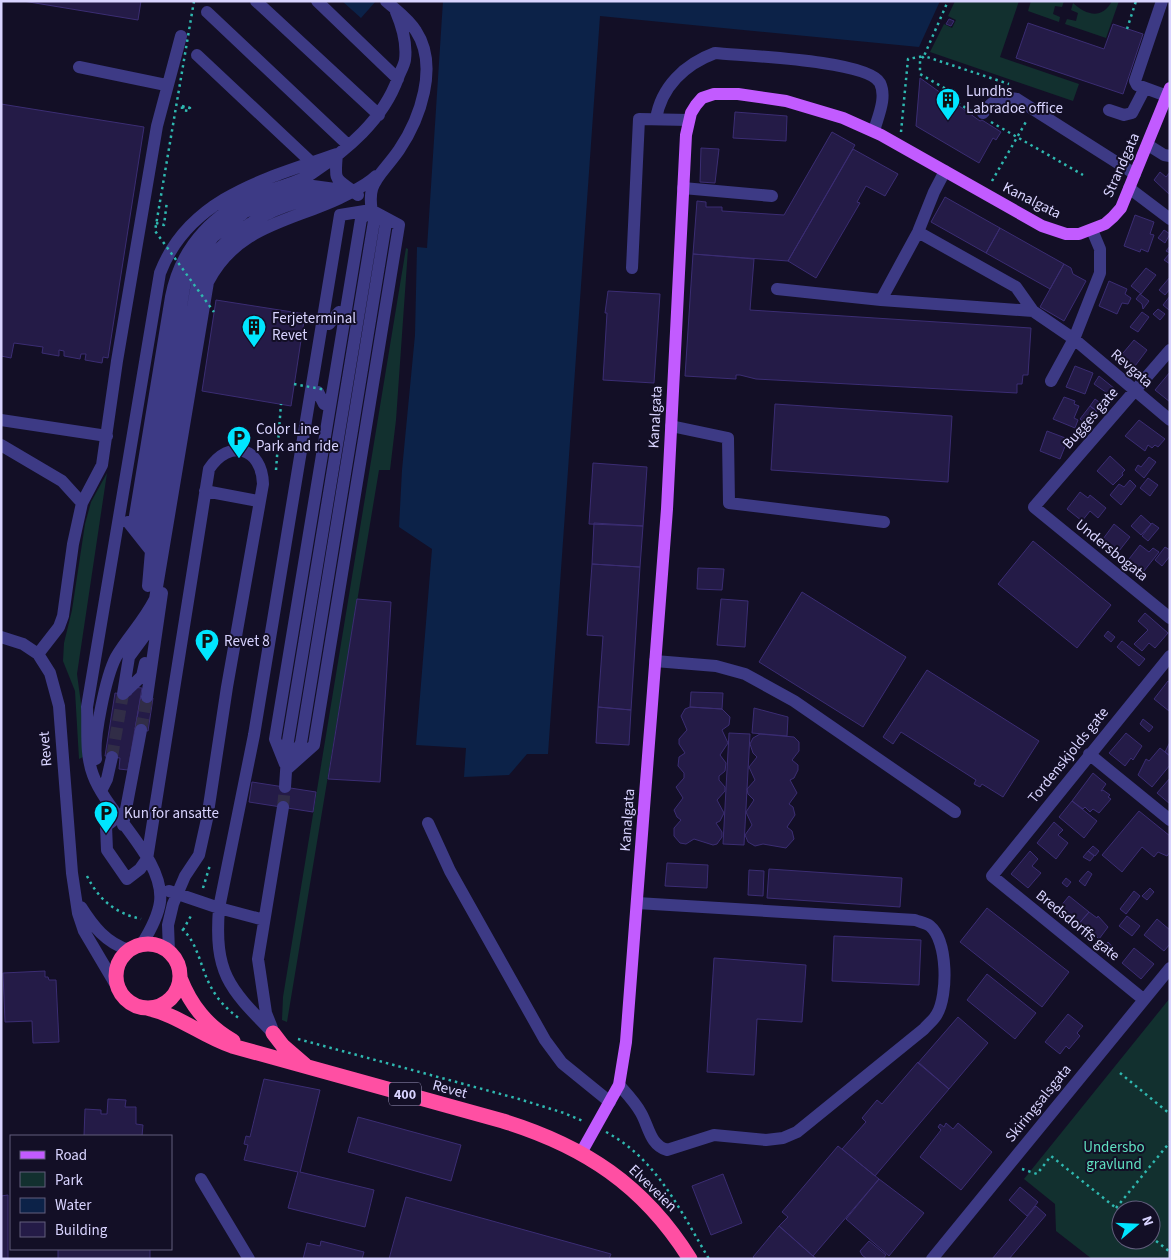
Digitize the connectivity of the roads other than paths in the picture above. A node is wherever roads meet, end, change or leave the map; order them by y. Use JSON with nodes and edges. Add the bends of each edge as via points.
{"nodes":[{"id":1,"x":256,"y":1,"type":"edge"},
{"id":2,"x":317,"y":1,"type":"edge"},
{"id":3,"x":386,"y":1,"type":"edge"},
{"id":4,"x":1162,"y":1,"type":"edge"},
{"id":5,"x":207,"y":12,"type":"dead end"},
{"id":6,"x":181,"y":36,"type":"dead end"},
{"id":7,"x":197,"y":55,"type":"dead end"},
{"id":8,"x":79,"y":67,"type":"dead end"},
{"id":9,"x":398,"y":79,"type":"junction"},
{"id":10,"x":166,"y":85,"type":"junction"},
{"id":11,"x":1145,"y":88,"type":"junction"},
{"id":12,"x":1168,"y":92,"type":"edge"},
{"id":13,"x":1109,"y":110,"type":"dead end"},
{"id":14,"x":980,"y":114,"type":"road end"},
{"id":15,"x":379,"y":115,"type":"junction"},
{"id":16,"x":656,"y":119,"type":"junction"},
{"id":17,"x":689,"y":120,"type":"junction"},
{"id":18,"x":874,"y":131,"type":"junction"},
{"id":19,"x":348,"y":145,"type":"junction"},
{"id":20,"x":1148,"y":145,"type":"junction"},
{"id":21,"x":337,"y":154,"type":"junction"},
{"id":22,"x":1170,"y":156,"type":"edge"},
{"id":23,"x":389,"y":163,"type":"junction"},
{"id":24,"x":945,"y":171,"type":"junction"},
{"id":25,"x":1135,"y":174,"type":"junction"},
{"id":26,"x":320,"y":184,"type":"junction"},
{"id":27,"x":683,"y":188,"type":"junction"},
{"id":28,"x":1129,"y":188,"type":"junction"},
{"id":29,"x":353,"y":191,"type":"junction"},
{"id":30,"x":772,"y":196,"type":"dead end"},
{"id":31,"x":371,"y":210,"type":"junction"},
{"id":32,"x":1170,"y":219,"type":"edge"},
{"id":33,"x":1092,"y":230,"type":"junction"},
{"id":34,"x":918,"y":232,"type":"junction"},
{"id":35,"x":632,"y":268,"type":"dead end"},
{"id":36,"x":778,"y":289,"type":"dead end"},
{"id":37,"x":881,"y":300,"type":"junction"},
{"id":38,"x":1033,"y":311,"type":"junction"},
{"id":39,"x":339,"y":312,"type":"junction"},
{"id":40,"x":329,"y":324,"type":"junction"},
{"id":41,"x":344,"y":326,"type":"junction"},
{"id":42,"x":1074,"y":339,"type":"junction"},
{"id":43,"x":1170,"y":350,"type":"edge"},
{"id":44,"x":1051,"y":381,"type":"dead end"},
{"id":45,"x":325,"y":392,"type":"junction"},
{"id":46,"x":1135,"y":392,"type":"junction"},
{"id":47,"x":1,"y":420,"type":"edge"},
{"id":48,"x":1170,"y":420,"type":"edge"},
{"id":49,"x":671,"y":426,"type":"junction"},
{"id":50,"x":107,"y":436,"type":"junction"},
{"id":51,"x":1,"y":445,"type":"edge"},
{"id":52,"x":205,"y":491,"type":"junction"},
{"id":53,"x":258,"y":501,"type":"junction"},
{"id":54,"x":82,"y":503,"type":"junction"},
{"id":55,"x":1034,"y":507,"type":"joint"},
{"id":56,"x":884,"y":522,"type":"dead end"},
{"id":57,"x":142,"y":539,"type":"junction"},
{"id":58,"x":151,"y":572,"type":"junction"},
{"id":59,"x":158,"y":617,"type":"junction"},
{"id":60,"x":1170,"y":618,"type":"edge"},
{"id":61,"x":147,"y":633,"type":"junction"},
{"id":62,"x":1,"y":637,"type":"edge"},
{"id":63,"x":38,"y":654,"type":"junction"},
{"id":64,"x":117,"y":656,"type":"junction"},
{"id":65,"x":1170,"y":656,"type":"edge"},
{"id":66,"x":655,"y":661,"type":"junction"},
{"id":67,"x":147,"y":697,"type":"tunnel mouth"},
{"id":68,"x":141,"y":730,"type":"tunnel mouth"},
{"id":69,"x":262,"y":736,"type":"junction"},
{"id":70,"x":1089,"y":754,"type":"junction"},
{"id":71,"x":112,"y":757,"type":"tunnel mouth"},
{"id":72,"x":249,"y":762,"type":"junction"},
{"id":73,"x":287,"y":769,"type":"junction"},
{"id":74,"x":285,"y":787,"type":"tunnel mouth"},
{"id":75,"x":101,"y":791,"type":"junction"},
{"id":76,"x":282,"y":807,"type":"tunnel mouth"},
{"id":77,"x":955,"y":812,"type":"dead end"},
{"id":78,"x":1170,"y":820,"type":"edge"},
{"id":79,"x":121,"y":821,"type":"junction"},
{"id":80,"x":428,"y":823,"type":"dead end"},
{"id":81,"x":147,"y":859,"type":"junction"},
{"id":82,"x":992,"y":876,"type":"joint"},
{"id":83,"x":73,"y":886,"type":"junction"},
{"id":84,"x":159,"y":888,"type":"junction"},
{"id":85,"x":176,"y":894,"type":"junction"},
{"id":86,"x":636,"y":903,"type":"junction"},
{"id":87,"x":219,"y":908,"type":"junction"},
{"id":88,"x":264,"y":920,"type":"junction"},
{"id":89,"x":136,"y":947,"type":"junction"},
{"id":90,"x":168,"y":952,"type":"junction"},
{"id":91,"x":1170,"y":968,"type":"edge"},
{"id":92,"x":180,"y":978,"type":"junction"},
{"id":93,"x":120,"y":992,"type":"junction"},
{"id":94,"x":1143,"y":999,"type":"junction"},
{"id":95,"x":146,"y":1008,"type":"junction"},
{"id":96,"x":273,"y":1032,"type":"junction"},
{"id":97,"x":250,"y":1050,"type":"junction"},
{"id":98,"x":308,"y":1068,"type":"junction"},
{"id":99,"x":619,"y":1085,"type":"junction"},
{"id":100,"x":610,"y":1102,"type":"junction"},
{"id":101,"x":581,"y":1153,"type":"junction"},
{"id":102,"x":201,"y":1178,"type":"dead end"},
{"id":103,"x":249,"y":1259,"type":"edge"},
{"id":104,"x":690,"y":1259,"type":"edge"},
{"id":105,"x":932,"y":1259,"type":"edge"}],
"edges":[{"from":1,"to":15,"type":"street"},
{"from":2,"to":9,"type":"street"},
{"from":3,"to":9,"type":"street","via":[[402,27],[405,60]]},
{"from":3,"to":23,"type":"street","via":[[416,30],[423,43],[427,76],[417,113]]},
{"from":4,"to":11,"type":"street","via":[[1136,74],[1137,85]]},
{"from":5,"to":19,"type":"street"},
{"from":6,"to":10,"type":"street"},
{"from":7,"to":26,"type":"street"},
{"from":8,"to":10,"type":"street"},
{"from":9,"to":15,"type":"street"},
{"from":10,"to":50,"type":"street"},
{"from":11,"to":12,"type":"street"},
{"from":11,"to":13,"type":"street","via":[[1132,113],[1124,115]]},
{"from":12,"to":20,"type":"main road","name":"Strandgata"},
{"from":14,"to":25,"type":"street","via":[[1002,96],[1017,99]]},
{"from":15,"to":19,"type":"street"},
{"from":16,"to":17,"type":"street"},
{"from":16,"to":18,"type":"street","via":[[658,105],[674,79],[698,60],[715,53],[838,64],[867,72],[879,81],[883,96]]},
{"from":16,"to":35,"type":"street","via":[[639,119]]},
{"from":17,"to":18,"type":"main road","name":"Kanalgata","via":[[702,98],[714,94],[738,94],[824,111]]},
{"from":17,"to":27,"type":"main road","name":"Kanalgata"},
{"from":18,"to":24,"type":"main road","name":"Kanalgata"},
{"from":19,"to":21,"type":"street"},
{"from":20,"to":22,"type":"street","via":[[1164,156]]},
{"from":20,"to":25,"type":"main road","name":"Strandgata"},
{"from":21,"to":26,"type":"street"},
{"from":21,"to":26,"type":"street"},
{"from":21,"to":29,"type":"street","via":[[335,174],[339,182]]},
{"from":23,"to":29,"type":"street","via":[[369,182]]},
{"from":23,"to":31,"type":"street","via":[[372,186]]},
{"from":24,"to":33,"type":"main road","name":"Kanalgata","via":[[1049,230],[1079,234]]},
{"from":24,"to":34,"type":"street"},
{"from":25,"to":28,"type":"main road","name":"Strandgata"},
{"from":26,"to":29,"type":"street"},
{"from":26,"to":29,"type":"street"},
{"from":26,"to":57,"type":"street","via":[[239,223],[217,241],[193,276]]},
{"from":26,"to":57,"type":"street","via":[[252,197],[230,209],[205,229],[178,269],[171,296]]},
{"from":26,"to":58,"type":"street","via":[[225,248],[203,280]]},
{"from":26,"to":64,"type":"street","via":[[229,252],[208,282],[155,599]]},
{"from":26,"to":75,"type":"street","via":[[238,190],[209,208],[186,230],[160,272],[89,693],[90,764]]},
{"from":27,"to":30,"type":"street"},
{"from":27,"to":49,"type":"main road","name":"Kanalgata"},
{"from":28,"to":32,"type":"street"},
{"from":28,"to":33,"type":"main road","name":"Strandgata","via":[[1117,212],[1105,224]]},
{"from":29,"to":31,"type":"street"},
{"from":29,"to":59,"type":"street","via":[[323,213],[251,242],[234,256],[214,285]]},
{"from":31,"to":39,"type":"street","via":[[354,218]]},
{"from":31,"to":40,"type":"street","via":[[347,216]]},
{"from":31,"to":41,"type":"street","via":[[361,219]]},
{"from":31,"to":72,"type":"street","via":[[340,215]]},
{"from":31,"to":73,"type":"street","via":[[282,740]]},
{"from":31,"to":73,"type":"street","via":[[386,223],[301,743]]},
{"from":31,"to":73,"type":"street","via":[[405,226],[320,746]]},
{"from":33,"to":42,"type":"street","via":[[1100,249],[1100,273]]},
{"from":34,"to":37,"type":"street"},
{"from":34,"to":38,"type":"street","via":[[1016,287]]},
{"from":36,"to":37,"type":"street"},
{"from":37,"to":38,"type":"street"},
{"from":38,"to":42,"type":"street","name":"Revgata"},
{"from":39,"to":40,"type":"street"},
{"from":39,"to":41,"type":"street"},
{"from":40,"to":45,"type":"street"},
{"from":41,"to":45,"type":"street"},
{"from":42,"to":44,"type":"street"},
{"from":42,"to":46,"type":"street","name":"Revgata"},
{"from":43,"to":46,"type":"street","name":"Bugges gate"},
{"from":45,"to":69,"type":"street"},
{"from":45,"to":73,"type":"street","via":[[275,739]]},
{"from":45,"to":73,"type":"street","via":[[269,738]]},
{"from":46,"to":48,"type":"street","name":"Revgata"},
{"from":46,"to":55,"type":"street","name":"Bugges gate"},
{"from":47,"to":50,"type":"street"},
{"from":49,"to":56,"type":"street","via":[[728,438],[729,503]]},
{"from":49,"to":66,"type":"main road","name":"Kanalgata"},
{"from":50,"to":54,"type":"street","via":[[102,465]]},
{"from":51,"to":54,"type":"street","via":[[62,481]]},
{"from":52,"to":53,"type":"street"},
{"from":52,"to":53,"type":"street","via":[[209,469],[215,459],[236,450],[257,460],[262,470],[263,484]]},
{"from":52,"to":81,"type":"street"},
{"from":53,"to":85,"type":"street","via":[[207,819],[199,855]]},
{"from":54,"to":63,"type":"street","via":[[63,616],[59,627]]},
{"from":55,"to":60,"type":"street","name":"Undersbogata"},
{"from":57,"to":58,"type":"street"},
{"from":58,"to":64,"type":"street","via":[[146,600]]},
{"from":59,"to":61,"type":"street"},
{"from":59,"to":67,"type":"street"},
{"from":61,"to":61,"type":"street","via":[[142,676],[130,687],[129,657]]},
{"from":62,"to":63,"type":"street","via":[[23,644]]},
{"from":63,"to":83,"type":"street","name":"Revet","via":[[50,673],[59,706]]},
{"from":64,"to":75,"type":"street","via":[[104,695],[95,753]]},
{"from":65,"to":70,"type":"street","name":"Tordenskjolds gate"},
{"from":66,"to":77,"type":"street","via":[[716,666],[745,674],[794,701]]},
{"from":66,"to":86,"type":"main road","name":"Kanalgata"},
{"from":68,"to":79,"type":"street"},
{"from":69,"to":72,"type":"street"},
{"from":69,"to":73,"type":"street"},
{"from":70,"to":78,"type":"street"},
{"from":70,"to":82,"type":"street","name":"Tordenskjolds gate"},
{"from":71,"to":75,"type":"street","via":[[108,779]]},
{"from":72,"to":87,"type":"street"},
{"from":73,"to":74,"type":"street"},
{"from":75,"to":79,"type":"street"},
{"from":76,"to":88,"type":"street"},
{"from":79,"to":81,"type":"street"},
{"from":79,"to":81,"type":"street","via":[[106,826],[107,850],[127,879]]},
{"from":80,"to":100,"type":"street","via":[[450,871],[545,1040],[562,1062]]},
{"from":81,"to":84,"type":"street"},
{"from":82,"to":94,"type":"street","name":"Bredsdorffs gate"},
{"from":83,"to":89,"type":"street","name":"Revet","via":[[80,906],[105,938]]},
{"from":83,"to":93,"type":"street","name":"Revet","via":[[84,931]]},
{"from":84,"to":85,"type":"street"},
{"from":84,"to":89,"type":"street","via":[[160,902],[155,922]]},
{"from":85,"to":87,"type":"street"},
{"from":85,"to":90,"type":"street","via":[[168,925]]},
{"from":86,"to":99,"type":"main road","name":"Kanalgata","via":[[626,1042]]},
{"from":86,"to":99,"type":"street","via":[[916,920],[929,925],[944,951],[943,999],[937,1014],[924,1029],[817,1118],[783,1138],[714,1136],[667,1150],[660,1148],[654,1144],[641,1113]]},
{"from":87,"to":88,"type":"street"},
{"from":87,"to":96,"type":"street","via":[[217,937],[225,974],[237,996]]},
{"from":88,"to":96,"type":"street","via":[[258,959],[266,1013]]},
{"from":89,"to":90,"type":"highway","via":[[160,946]]},
{"from":89,"to":93,"type":"highway","via":[[122,958],[116,970]]},
{"from":90,"to":92,"type":"highway","number":"400","via":[[178,963]]},
{"from":91,"to":94,"type":"street","name":"Skiringsalsgata"},
{"from":92,"to":95,"type":"highway","via":[[177,990],[169,1000]]},
{"from":92,"to":97,"type":"highway","name":"Revet","number":"400","via":[[193,1006],[207,1022]]},
{"from":93,"to":95,"type":"highway","number":"400","via":[[131,1003]]},
{"from":94,"to":105,"type":"street","name":"Skiringsalsgata"},
{"from":95,"to":97,"type":"highway","name":"Revet","number":"400","via":[[172,1015],[212,1040]]},
{"from":96,"to":98,"type":"highway","number":"400","via":[[283,1046]]},
{"from":97,"to":98,"type":"highway","name":"Revet","number":"400"},
{"from":98,"to":101,"type":"highway","name":"Revet","number":"400","via":[[530,1129]]},
{"from":99,"to":100,"type":"main road","name":"Kanalgata"},
{"from":100,"to":101,"type":"main road","name":"Kanalgata"},
{"from":101,"to":104,"type":"highway","name":"Elveveien","number":"400","via":[[610,1171],[644,1200],[670,1229]]},
{"from":102,"to":103,"type":"street"}]}
